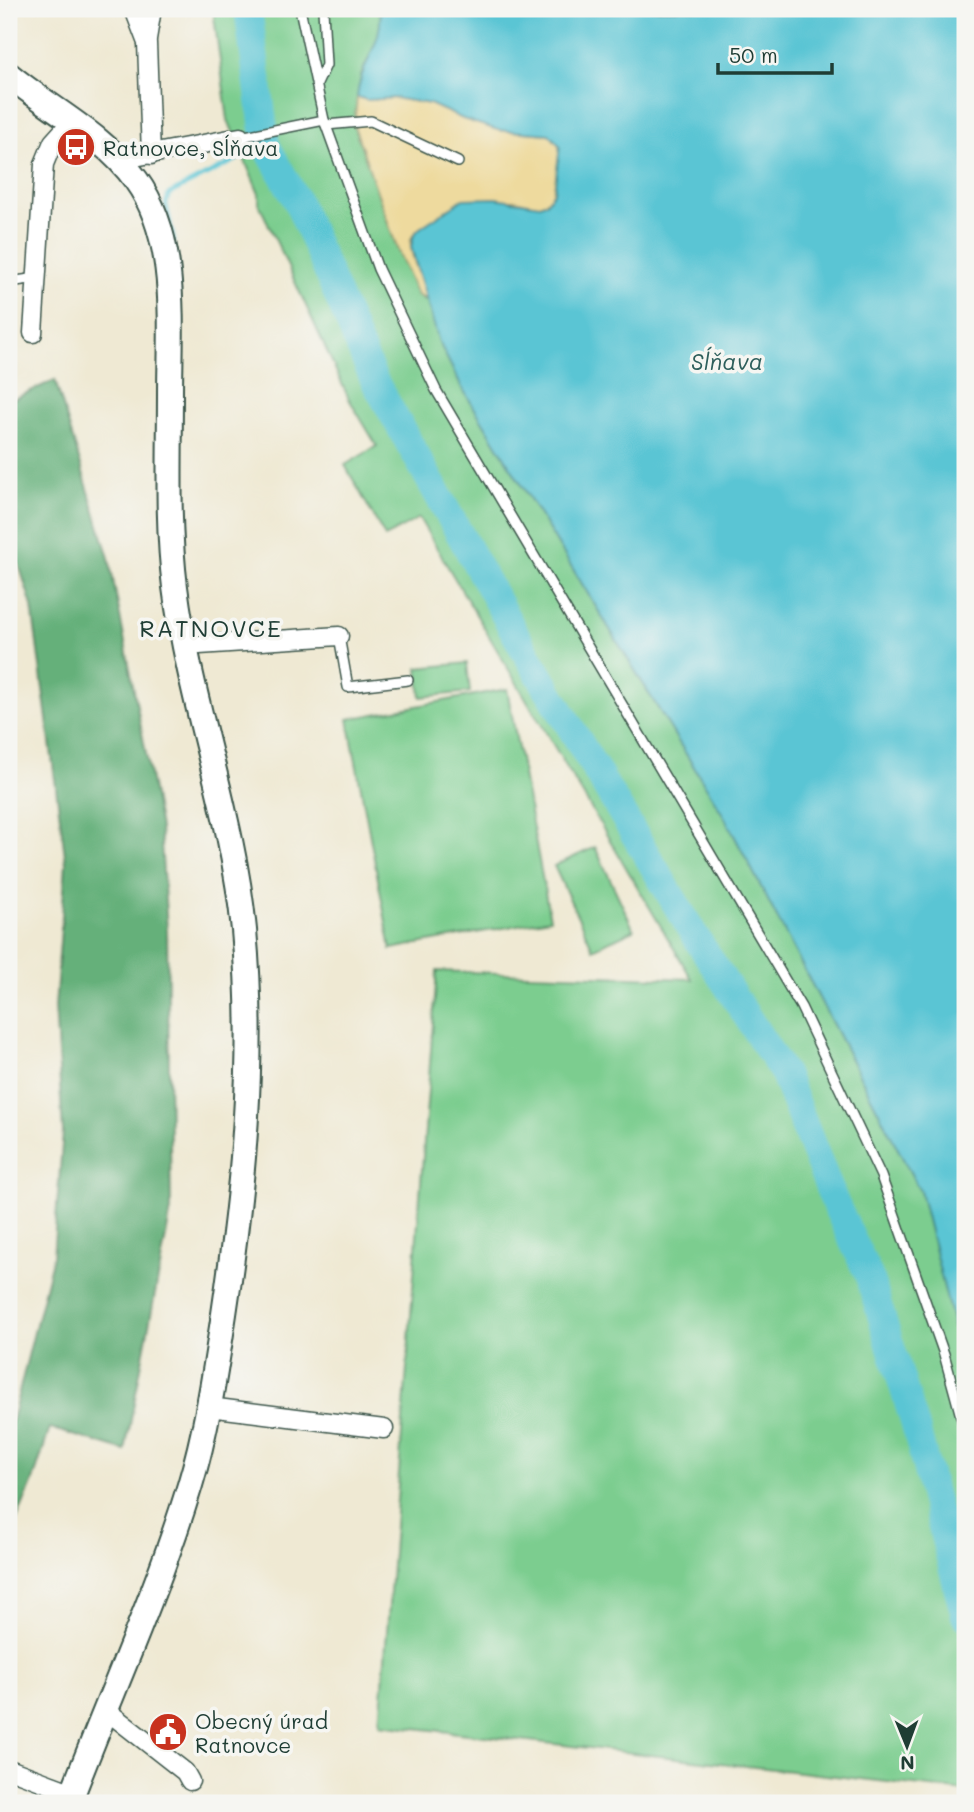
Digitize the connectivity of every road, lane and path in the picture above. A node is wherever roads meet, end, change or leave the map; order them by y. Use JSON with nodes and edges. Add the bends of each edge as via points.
{"nodes":[{"id":1,"x":134,"y":9,"type":"edge"},
{"id":2,"x":152,"y":9,"type":"edge"},
{"id":3,"x":300,"y":9,"type":"edge"},
{"id":4,"x":323,"y":9,"type":"edge"},
{"id":5,"x":147,"y":43,"type":"junction"},
{"id":6,"x":9,"y":75,"type":"edge"},
{"id":7,"x":317,"y":84,"type":"junction"},
{"id":8,"x":71,"y":122,"type":"junction"},
{"id":9,"x":325,"y":122,"type":"junction"},
{"id":10,"x":246,"y":136,"type":"joint"},
{"id":11,"x":151,"y":155,"type":"junction"},
{"id":12,"x":119,"y":160,"type":"junction"},
{"id":13,"x":458,"y":162,"type":"dead end"},
{"id":14,"x":37,"y":278,"type":"junction"},
{"id":15,"x":9,"y":282,"type":"edge"},
{"id":16,"x":33,"y":333,"type":"dead end"},
{"id":17,"x":338,"y":636,"type":"joint"},
{"id":18,"x":184,"y":646,"type":"junction"},
{"id":19,"x":408,"y":680,"type":"dead end"},
{"id":20,"x":209,"y":1407,"type":"junction"},
{"id":21,"x":384,"y":1429,"type":"dead end"},
{"id":22,"x":965,"y":1431,"type":"edge"},
{"id":23,"x":107,"y":1711,"type":"junction"},
{"id":24,"x":9,"y":1769,"type":"edge"},
{"id":25,"x":190,"y":1782,"type":"dead end"},
{"id":26,"x":70,"y":1800,"type":"edge"}],
"edges":[{"from":1,"to":5,"type":"street"},
{"from":2,"to":5,"type":"street"},
{"from":3,"to":7,"type":"lane"},
{"from":4,"to":7,"type":"lane","via":[[326,65]]},
{"from":5,"to":11,"type":"street"},
{"from":6,"to":8,"type":"main road"},
{"from":7,"to":9,"type":"lane"},
{"from":8,"to":12,"type":"main road"},
{"from":8,"to":14,"type":"street","via":[[53,142],[44,164]]},
{"from":9,"to":10,"type":"lane"},
{"from":9,"to":13,"type":"lane","via":[[371,121]]},
{"from":9,"to":22,"type":"lane","via":[[378,269],[436,390],[801,1007],[881,1175],[944,1354]]},
{"from":10,"to":11,"type":"street"},
{"from":11,"to":12,"type":"street"},
{"from":12,"to":18,"type":"main road","via":[[152,207],[165,259],[172,547]]},
{"from":14,"to":15,"type":"lane"},
{"from":14,"to":16,"type":"street"},
{"from":17,"to":18,"type":"street"},
{"from":17,"to":19,"type":"lane","via":[[348,687]]},
{"from":18,"to":20,"type":"main road","via":[[233,858],[248,989],[247,1123]]},
{"from":20,"to":21,"type":"street"},
{"from":20,"to":23,"type":"main road","via":[[181,1514]]},
{"from":23,"to":25,"type":"street","via":[[185,1772]]},
{"from":23,"to":26,"type":"main road"},
{"from":24,"to":26,"type":"street"}]}
